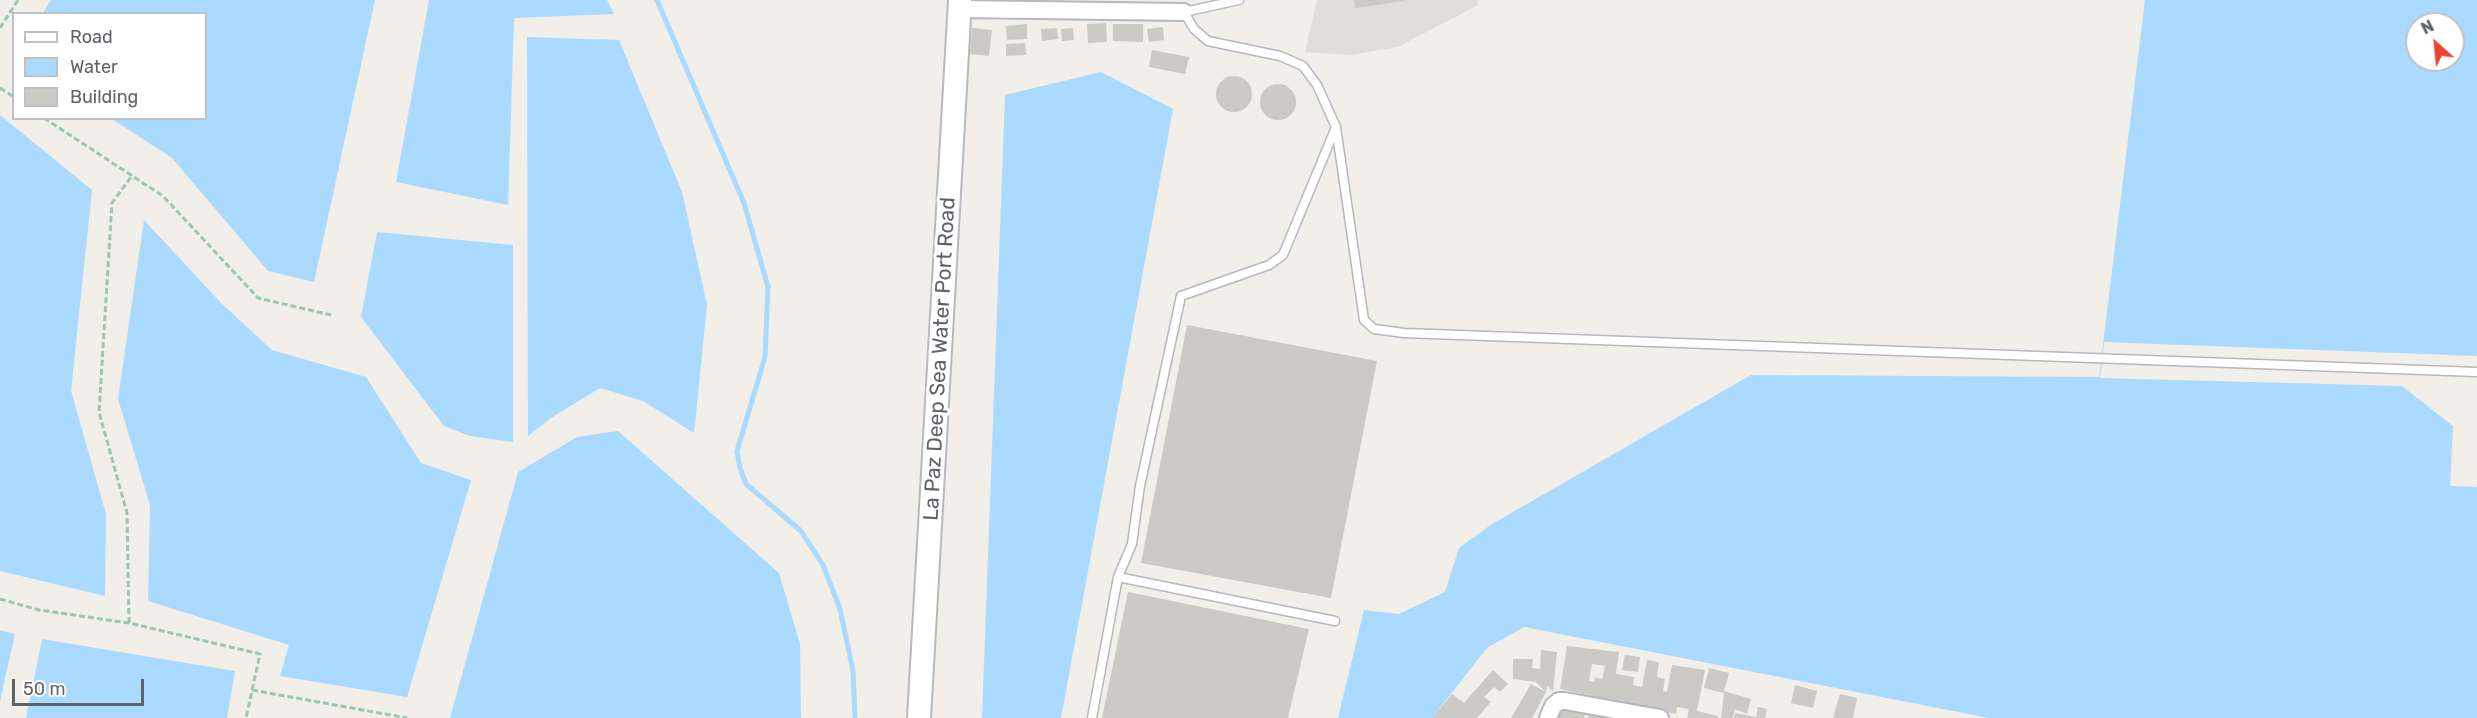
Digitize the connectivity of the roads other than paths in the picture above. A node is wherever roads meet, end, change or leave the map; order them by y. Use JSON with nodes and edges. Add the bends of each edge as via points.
{"nodes":[{"id":1,"x":1239,"y":0,"type":"edge"},
{"id":2,"x":960,"y":5,"type":"edge"},
{"id":3,"x":1184,"y":12,"type":"junction"},
{"id":4,"x":1336,"y":127,"type":"junction"},
{"id":5,"x":2477,"y":372,"type":"edge"},
{"id":6,"x":1118,"y":577,"type":"junction"},
{"id":7,"x":1335,"y":621,"type":"dead end"},
{"id":8,"x":919,"y":718,"type":"edge"},
{"id":9,"x":1092,"y":718,"type":"edge"},
{"id":10,"x":1548,"y":718,"type":"edge"},
{"id":11,"x":1660,"y":718,"type":"edge"}],
"edges":[{"from":1,"to":3,"type":"lane"},
{"from":2,"to":3,"type":"street"},
{"from":2,"to":8,"type":"main road","name":"La Paz Deep Sea Water Port Road"},
{"from":3,"to":4,"type":"lane","via":[[1194,29],[1208,41],[1280,56],[1303,66],[1317,85]]},
{"from":4,"to":5,"type":"lane","via":[[1364,320],[1374,329]]},
{"from":4,"to":6,"type":"lane","via":[[1283,255],[1269,265],[1181,296],[1140,486],[1132,544]]},
{"from":6,"to":7,"type":"lane"},
{"from":6,"to":9,"type":"lane"},
{"from":10,"to":11,"type":"street","via":[[1553,706],[1565,701]]}]}
